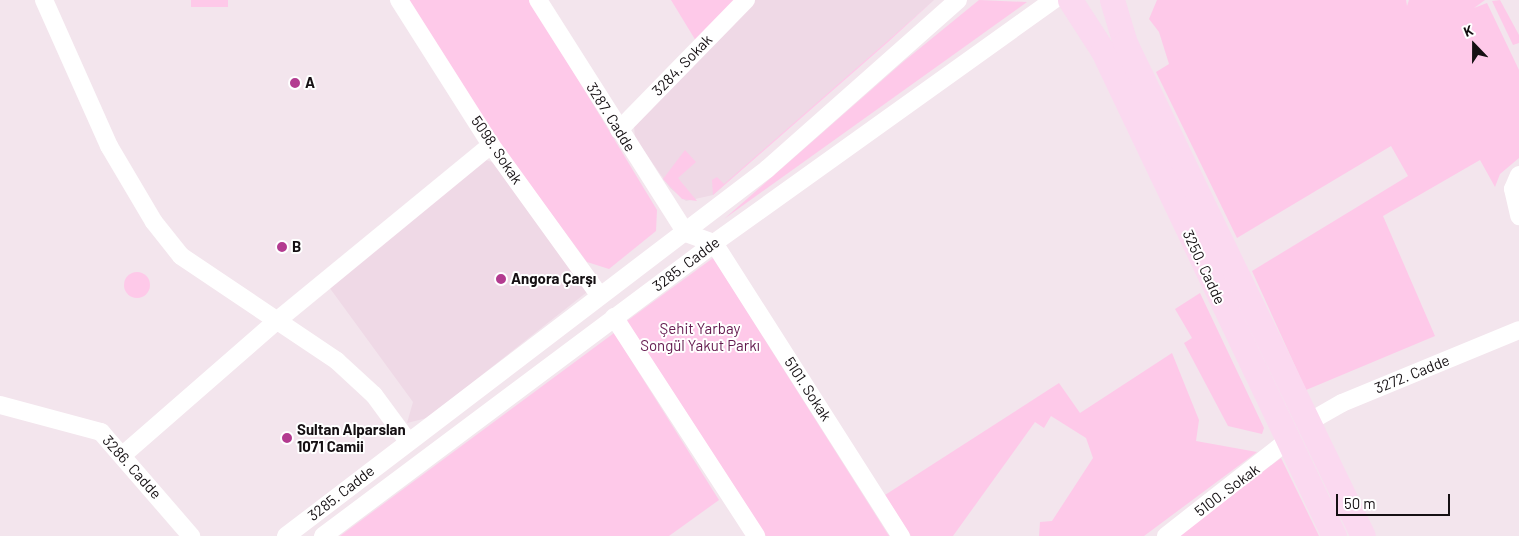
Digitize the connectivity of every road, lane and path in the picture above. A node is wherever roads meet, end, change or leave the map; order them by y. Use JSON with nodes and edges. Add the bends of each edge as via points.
{"nodes":[{"id":1,"x":44,"y":0,"type":"edge"},
{"id":2,"x":399,"y":0,"type":"edge"},
{"id":3,"x":538,"y":0,"type":"edge"},
{"id":4,"x":746,"y":0,"type":"edge"},
{"id":5,"x":958,"y":0,"type":"edge"},
{"id":6,"x":1054,"y":0,"type":"edge"},
{"id":7,"x":1070,"y":0,"type":"edge"},
{"id":8,"x":1112,"y":0,"type":"edge"},
{"id":9,"x":618,"y":130,"type":"junction"},
{"id":10,"x":491,"y":145,"type":"junction"},
{"id":11,"x":1519,"y":175,"type":"edge"},
{"id":12,"x":1519,"y":216,"type":"edge"},
{"id":13,"x":686,"y":233,"type":"junction"},
{"id":14,"x":714,"y":243,"type":"junction"},
{"id":15,"x":600,"y":296,"type":"junction"},
{"id":16,"x":614,"y":317,"type":"junction"},
{"id":17,"x":279,"y":318,"type":"junction"},
{"id":18,"x":1519,"y":330,"type":"edge"},
{"id":19,"x":0,"y":405,"type":"edge"},
{"id":20,"x":1307,"y":423,"type":"junction"},
{"id":21,"x":407,"y":440,"type":"junction"},
{"id":22,"x":1287,"y":441,"type":"junction"},
{"id":23,"x":124,"y":454,"type":"junction"},
{"id":24,"x":191,"y":536,"type":"edge"},
{"id":25,"x":286,"y":536,"type":"edge"},
{"id":26,"x":323,"y":536,"type":"edge"},
{"id":27,"x":756,"y":536,"type":"edge"},
{"id":28,"x":901,"y":536,"type":"edge"},
{"id":29,"x":1166,"y":536,"type":"edge"},
{"id":30,"x":1334,"y":536,"type":"edge"},
{"id":31,"x":1363,"y":536,"type":"edge"}],
"edges":[{"from":1,"to":17,"type":"street","via":[[109,146],[154,222],[181,256]]},
{"from":2,"to":10,"type":"street","name":"5098. Sokak"},
{"from":3,"to":9,"type":"street","name":"3287. Cadde"},
{"from":4,"to":9,"type":"street","name":"3284. Sokak"},
{"from":5,"to":13,"type":"street","name":"3285. Cadde","via":[[767,169]]},
{"from":6,"to":14,"type":"street","name":"3285. Cadde"},
{"from":7,"to":22,"type":"street","name":"3250. Cadde","via":[[1103,52]]},
{"from":8,"to":20,"type":"street","name":"3250. Cadde","via":[[1125,43]]},
{"from":9,"to":13,"type":"street","name":"3287. Cadde"},
{"from":10,"to":15,"type":"street","name":"5098. Sokak"},
{"from":10,"to":17,"type":"street"},
{"from":11,"to":12,"type":"street","via":[[1513,188]]},
{"from":13,"to":14,"type":"street"},
{"from":13,"to":15,"type":"street","name":"3285. Cadde"},
{"from":14,"to":16,"type":"street","name":"3285. Cadde"},
{"from":14,"to":28,"type":"street","name":"5101. Sokak"},
{"from":15,"to":21,"type":"street","name":"3285. Cadde"},
{"from":16,"to":26,"type":"street","name":"3285. Cadde"},
{"from":16,"to":27,"type":"street"},
{"from":17,"to":21,"type":"street","via":[[374,395]]},
{"from":17,"to":23,"type":"street"},
{"from":18,"to":20,"type":"street","name":"3272. Cadde","via":[[1342,403]]},
{"from":19,"to":23,"type":"street","name":"3286. Cadde","via":[[84,425],[101,432]]},
{"from":20,"to":22,"type":"street"},
{"from":20,"to":31,"type":"street","name":"3250. Cadde"},
{"from":21,"to":25,"type":"street","name":"3285. Cadde"},
{"from":22,"to":29,"type":"street","name":"5100. Sokak"},
{"from":22,"to":30,"type":"street","name":"3250. Cadde"},
{"from":23,"to":24,"type":"street","name":"3286. Cadde"}]}
